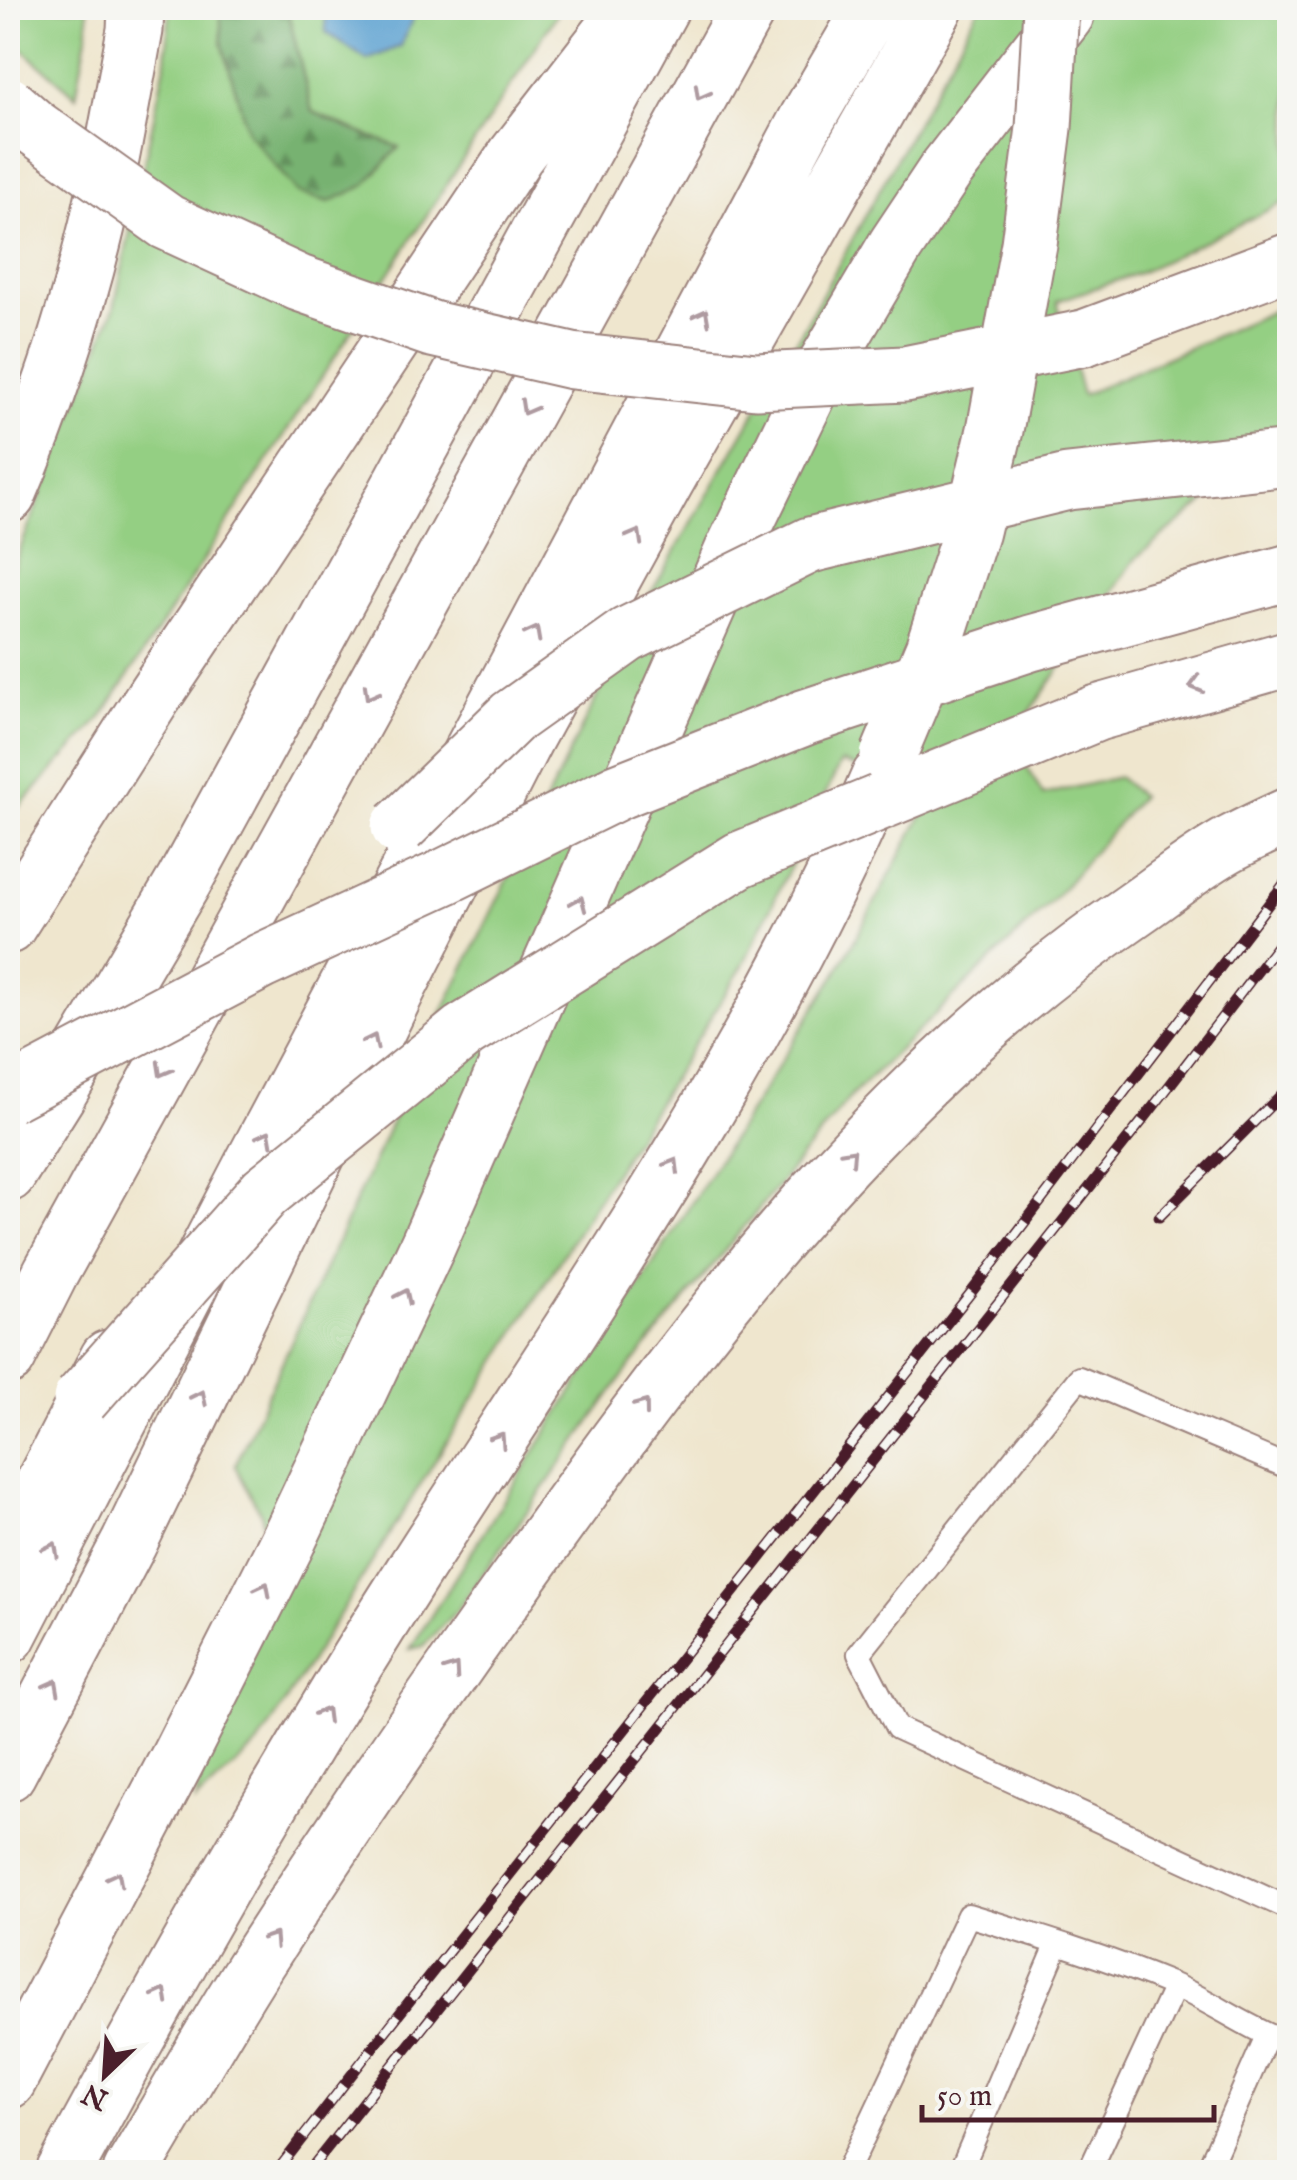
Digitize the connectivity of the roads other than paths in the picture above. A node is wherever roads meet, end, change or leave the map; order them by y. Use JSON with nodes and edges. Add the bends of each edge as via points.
{"nodes":[{"id":1,"x":136,"y":8,"type":"edge"},
{"id":2,"x":630,"y":8,"type":"edge"},
{"id":3,"x":661,"y":8,"type":"edge"},
{"id":4,"x":748,"y":8,"type":"edge"},
{"id":5,"x":872,"y":8,"type":"edge"},
{"id":6,"x":935,"y":8,"type":"edge"},
{"id":7,"x":1051,"y":8,"type":"edge"},
{"id":8,"x":1072,"y":8,"type":"edge"},
{"id":9,"x":8,"y":104,"type":"edge"},
{"id":10,"x":1290,"y":261,"type":"edge"},
{"id":11,"x":1290,"y":458,"type":"edge"},
{"id":12,"x":8,"y":495,"type":"edge"},
{"id":13,"x":1290,"y":572,"type":"edge"},
{"id":14,"x":1290,"y":658,"type":"edge"},
{"id":15,"x":1290,"y":816,"type":"edge"},
{"id":16,"x":8,"y":926,"type":"edge"},
{"id":17,"x":8,"y":1095,"type":"edge"},
{"id":18,"x":8,"y":1174,"type":"edge"},
{"id":19,"x":8,"y":1357,"type":"edge"},
{"id":20,"x":1290,"y":1468,"type":"edge"},
{"id":21,"x":8,"y":1484,"type":"edge"},
{"id":22,"x":8,"y":1551,"type":"edge"},
{"id":23,"x":8,"y":1636,"type":"edge"},
{"id":24,"x":8,"y":1773,"type":"edge"},
{"id":25,"x":1290,"y":1910,"type":"edge"},
{"id":26,"x":1058,"y":1943,"type":"junction"},
{"id":27,"x":1175,"y":1986,"type":"junction"},
{"id":28,"x":1266,"y":2036,"type":"junction"},
{"id":29,"x":1290,"y":2044,"type":"edge"},
{"id":30,"x":8,"y":2081,"type":"edge"},
{"id":31,"x":64,"y":2172,"type":"edge"},
{"id":32,"x":131,"y":2172,"type":"edge"},
{"id":33,"x":847,"y":2172,"type":"edge"},
{"id":34,"x":960,"y":2172,"type":"edge"},
{"id":35,"x":1089,"y":2172,"type":"edge"},
{"id":36,"x":1207,"y":2172,"type":"edge"}],
"edges":[{"from":1,"to":12,"type":"highway","via":[[81,287]]},
{"from":2,"to":16,"type":"highway","via":[[516,155]]},
{"from":3,"to":18,"type":"highway","via":[[184,880]]},
{"from":4,"to":19,"type":"highway","one_way":true},
{"from":23,"to":5,"type":"highway","one_way":true,"via":[[262,1145]]},
{"from":24,"to":6,"type":"highway","one_way":true,"via":[[129,1543],[526,737]]},
{"from":31,"to":7,"type":"highway","one_way":true,"bridge":true,"via":[[349,1672],[718,1092],[859,823],[932,650],[996,430],[1029,244]]},
{"from":30,"to":8,"type":"highway","one_way":true,"via":[[346,1420],[811,389],[936,185]]},
{"from":9,"to":10,"type":"highway","bridge":true,"via":[[167,222],[299,283],[432,329],[572,362],[756,381],[904,374],[1084,338]]},
{"from":11,"to":22,"type":"highway","bridge":true,"via":[[1068,482],[810,544],[627,636],[512,717],[399,827],[213,1157]]},
{"from":13,"to":17,"type":"highway","bridge":true,"via":[[1012,650],[806,717],[636,784],[262,961]]},
{"from":14,"to":21,"type":"highway","one_way":true,"bridge":true,"via":[[1097,714],[739,860],[464,1031],[266,1192]]},
{"from":32,"to":15,"type":"highway","one_way":true,"via":[[327,1854],[502,1600],[676,1362],[790,1223],[939,1065],[1072,952],[1230,844]]},
{"from":20,"to":25,"type":"lane","via":[[1079,1378],[859,1654],[897,1728]]},
{"from":26,"to":27,"type":"lane"},
{"from":26,"to":33,"type":"lane","via":[[968,1915]]},
{"from":26,"to":34,"type":"lane"},
{"from":27,"to":28,"type":"lane"},
{"from":27,"to":35,"type":"lane"},
{"from":28,"to":29,"type":"lane"},
{"from":28,"to":36,"type":"lane"}]}
